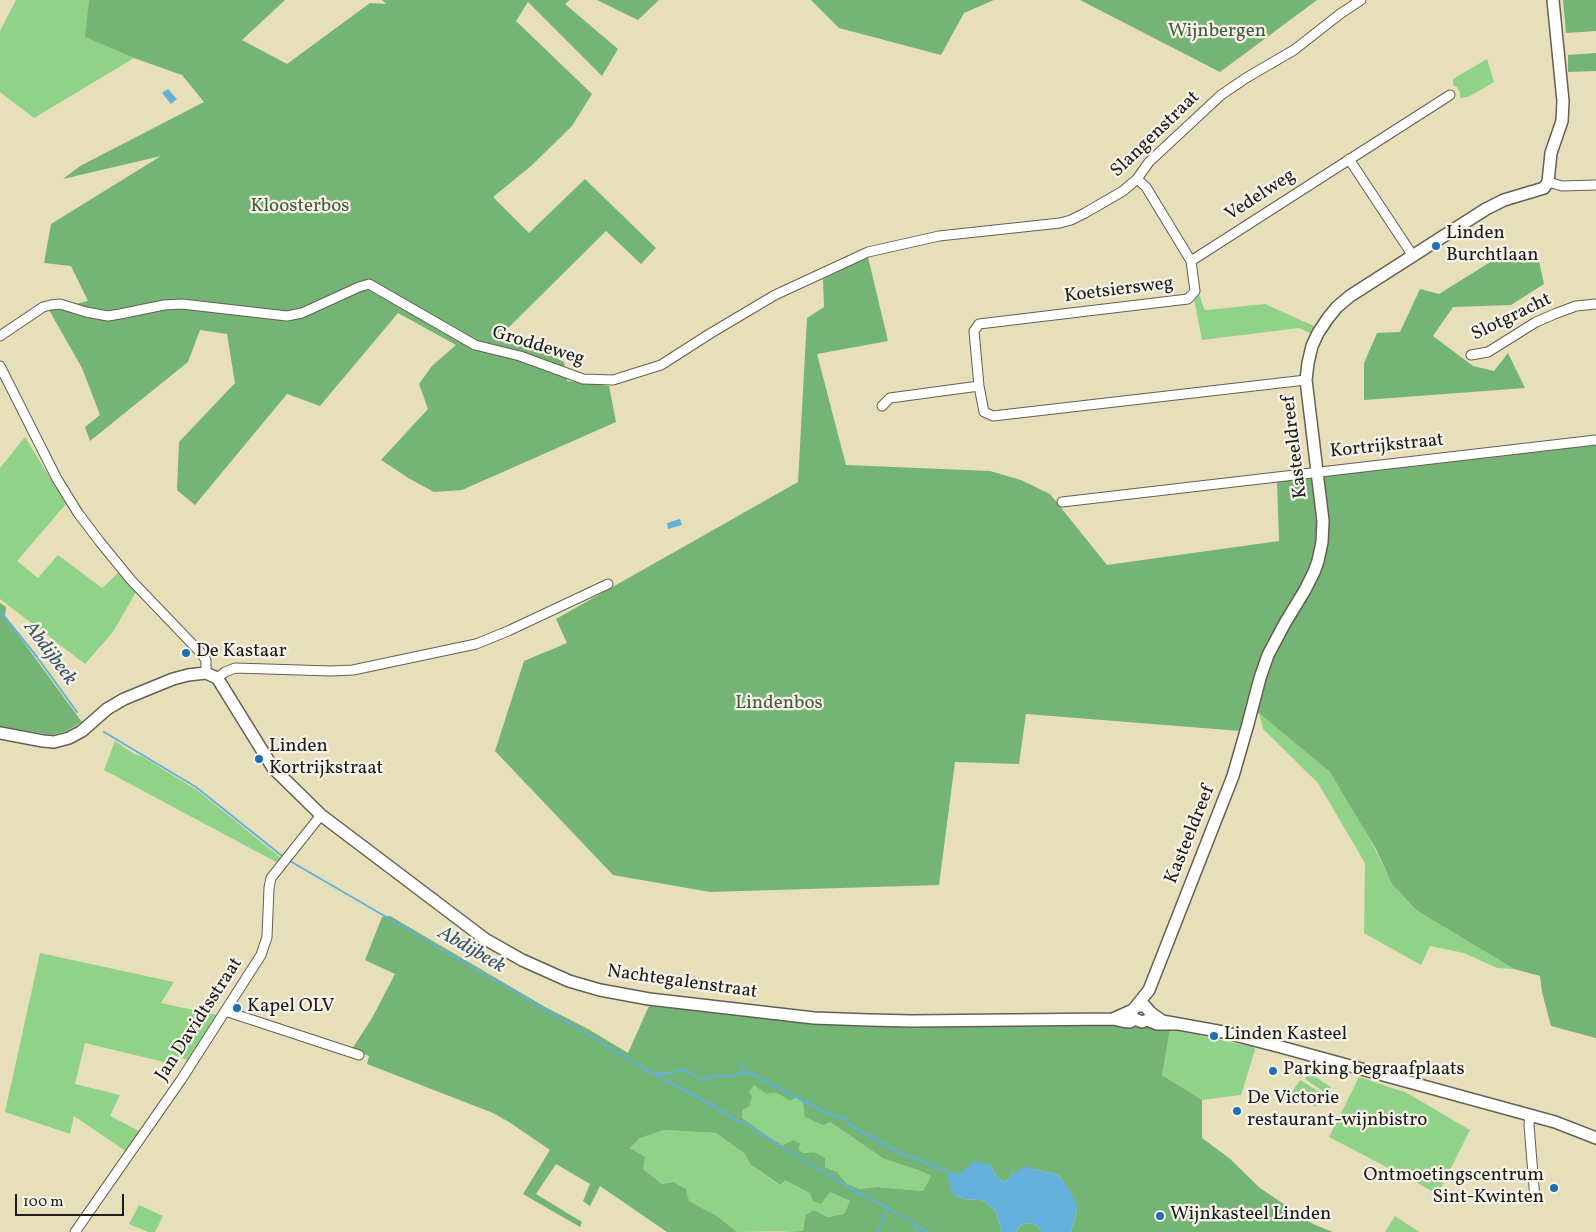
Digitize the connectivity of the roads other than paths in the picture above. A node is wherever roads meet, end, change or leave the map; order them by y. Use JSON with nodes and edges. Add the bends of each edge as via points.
{"nodes":[{"id":1,"x":1361,"y":0,"type":"edge"},
{"id":2,"x":1553,"y":0,"type":"edge"},
{"id":3,"x":1450,"y":95,"type":"dead end"},
{"id":4,"x":1349,"y":159,"type":"junction"},
{"id":5,"x":1137,"y":179,"type":"junction"},
{"id":6,"x":1548,"y":182,"type":"junction"},
{"id":7,"x":1596,"y":185,"type":"edge"},
{"id":8,"x":1413,"y":256,"type":"junction"},
{"id":9,"x":1191,"y":261,"type":"junction"},
{"id":10,"x":835,"y":267,"type":"joint"},
{"id":11,"x":1596,"y":304,"type":"edge"},
{"id":12,"x":0,"y":336,"type":"edge"},
{"id":13,"x":1471,"y":355,"type":"dead end"},
{"id":14,"x":0,"y":366,"type":"edge"},
{"id":15,"x":1306,"y":380,"type":"junction"},
{"id":16,"x":979,"y":386,"type":"junction"},
{"id":17,"x":882,"y":406,"type":"dead end"},
{"id":18,"x":1596,"y":440,"type":"edge"},
{"id":19,"x":1316,"y":472,"type":"junction"},
{"id":20,"x":1062,"y":502,"type":"dead end"},
{"id":21,"x":608,"y":584,"type":"dead end"},
{"id":22,"x":206,"y":673,"type":"junction"},
{"id":23,"x":217,"y":678,"type":"junction"},
{"id":24,"x":0,"y":733,"type":"edge"},
{"id":25,"x":322,"y":815,"type":"junction"},
{"id":26,"x":225,"y":1011,"type":"junction"},
{"id":27,"x":1142,"y":1013,"type":"junction"},
{"id":28,"x":359,"y":1054,"type":"dead end"},
{"id":29,"x":1530,"y":1115,"type":"junction"},
{"id":30,"x":1596,"y":1138,"type":"edge"},
{"id":31,"x":1535,"y":1199,"type":"dead end"},
{"id":32,"x":75,"y":1232,"type":"edge"}],
"edges":[{"from":1,"to":5,"type":"street","name":"Slangenstraat","via":[[1294,50],[1221,95],[1149,162]]},
{"from":2,"to":6,"type":"street","via":[[1564,101],[1562,121],[1551,153]]},
{"from":3,"to":4,"type":"street","name":"Vedelweg"},
{"from":4,"to":8,"type":"street"},
{"from":4,"to":9,"type":"street","name":"Vedelweg"},
{"from":5,"to":9,"type":"street","name":"Koetsiersweg","via":[[1146,187]]},
{"from":5,"to":10,"type":"street","name":"Slangenstraat","via":[[1123,191],[1072,220],[939,236],[868,252]]},
{"from":6,"to":7,"type":"street","via":[[1562,186]]},
{"from":6,"to":8,"type":"street","name":"Kasteeldreef","via":[[1537,191],[1498,203]]},
{"from":8,"to":15,"type":"street","name":"Kasteeldreef","via":[[1337,307],[1312,346]]},
{"from":9,"to":16,"type":"street","name":"Koetsiersweg","via":[[1195,291],[1188,299],[979,324],[974,331]]},
{"from":10,"to":12,"type":"street","name":"Groddeweg","via":[[775,295],[662,365],[613,380],[583,379],[520,356],[475,345],[369,284],[310,310],[287,316],[182,304],[108,316],[60,304],[51,305],[42,307]]},
{"from":11,"to":13,"type":"street","name":"Slotgracht","via":[[1576,306],[1557,313],[1488,352]]},
{"from":14,"to":22,"type":"street","via":[[57,479],[78,513],[131,580],[200,652],[206,660]]},
{"from":15,"to":16,"type":"street","name":"Koetsiersweg","via":[[993,416],[984,412]]},
{"from":15,"to":19,"type":"street","name":"Kasteeldreef"},
{"from":16,"to":17,"type":"street","via":[[890,398]]},
{"from":18,"to":19,"type":"street","name":"Kortrijkstraat"},
{"from":19,"to":20,"type":"street","name":"Kortrijkstraat"},
{"from":19,"to":27,"type":"street","name":"Kasteeldreef","via":[[1322,542],[1314,572],[1268,655],[1233,776],[1148,990]]},
{"from":21,"to":23,"type":"street","via":[[476,644],[354,670],[235,668]]},
{"from":22,"to":23,"type":"street"},
{"from":22,"to":24,"type":"street","via":[[173,679],[124,699],[69,738],[54,742]]},
{"from":23,"to":25,"type":"street","name":"Nachtegalenstraat","via":[[273,768]]},
{"from":25,"to":26,"type":"street","name":"Jan Davidtsstraat","via":[[271,878],[262,955]]},
{"from":25,"to":27,"type":"street","name":"Nachtegalenstraat","via":[[484,939],[547,972],[600,990],[649,1000],[814,1018],[904,1021],[1113,1019],[1130,1022]]},
{"from":26,"to":28,"type":"street"},
{"from":26,"to":32,"type":"street","name":"Jan Davidtsstraat","via":[[182,1080]]},
{"from":27,"to":29,"type":"street","name":"Nachtegalenstraat","via":[[1157,1024],[1223,1032]]},
{"from":29,"to":30,"type":"street","name":"Nachtegalenstraat"},
{"from":29,"to":31,"type":"street"}]}
